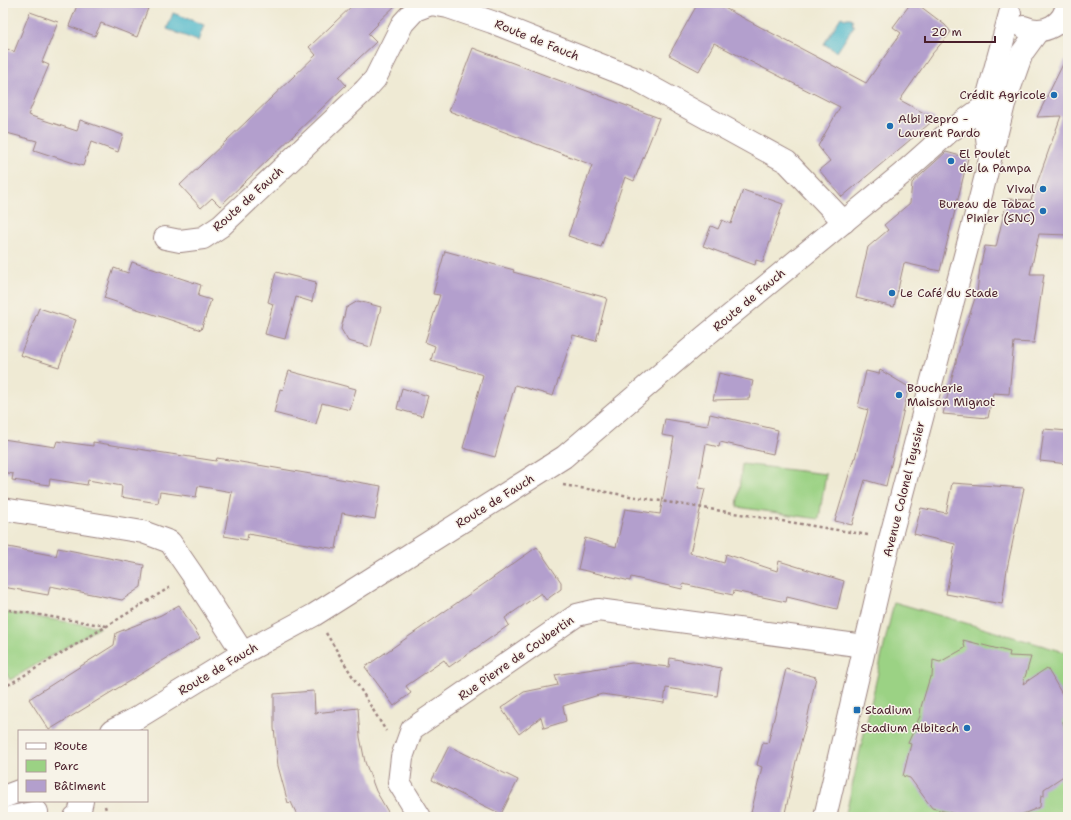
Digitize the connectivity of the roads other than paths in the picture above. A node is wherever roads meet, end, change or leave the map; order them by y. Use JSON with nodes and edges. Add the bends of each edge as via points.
{"nodes":[{"id":1,"x":1009,"y":8,"type":"edge"},
{"id":2,"x":1065,"y":14,"type":"edge"},
{"id":3,"x":1038,"y":31,"type":"junction"},
{"id":4,"x":985,"y":106,"type":"junction"},
{"id":5,"x":989,"y":163,"type":"junction"},
{"id":6,"x":844,"y":222,"type":"junction"},
{"id":7,"x":165,"y":238,"type":"dead end"},
{"id":8,"x":3,"y":509,"type":"edge"},
{"id":9,"x":864,"y":646,"type":"junction"},
{"id":10,"x":243,"y":653,"type":"junction"},
{"id":11,"x":114,"y":730,"type":"edge"},
{"id":12,"x":18,"y":791,"type":"edge"},
{"id":13,"x":3,"y":797,"type":"edge"},
{"id":14,"x":82,"y":802,"type":"edge"},
{"id":15,"x":37,"y":810,"type":"edge"},
{"id":16,"x":12,"y":817,"type":"edge"},
{"id":17,"x":75,"y":817,"type":"edge"},
{"id":18,"x":420,"y":817,"type":"edge"},
{"id":19,"x":825,"y":817,"type":"edge"}],
"edges":[{"from":1,"to":3,"type":"street","via":[[1015,21],[1029,30]]},
{"from":1,"to":4,"type":"street","name":"Avenue Colonel Teyssier"},
{"from":2,"to":3,"type":"street","via":[[1045,30]]},
{"from":3,"to":5,"type":"street","name":"Avenue Colonel Teyssier","via":[[1022,53],[1004,104]]},
{"from":4,"to":5,"type":"street","name":"Avenue Colonel Teyssier"},
{"from":4,"to":6,"type":"street","name":"Route de Fauch","via":[[949,132]]},
{"from":5,"to":9,"type":"street","name":"Avenue Colonel Teyssier"},
{"from":6,"to":7,"type":"street","name":"Route de Fauch","via":[[787,162],[636,79],[492,22],[431,4],[415,10],[403,23],[375,79],[365,90],[221,226],[203,238]]},
{"from":6,"to":10,"type":"street","name":"Route de Fauch","via":[[564,457],[314,615]]},
{"from":8,"to":10,"type":"street","via":[[143,532],[170,542]]},
{"from":9,"to":18,"type":"street","name":"Rue Pierre de Coubertin","via":[[598,610],[577,615],[412,729],[402,757],[399,782]]},
{"from":9,"to":19,"type":"street","name":"Avenue Colonel Teyssier"},
{"from":10,"to":11,"type":"street","name":"Route de Fauch"},
{"from":12,"to":13,"type":"street"},
{"from":14,"to":17,"type":"street"},
{"from":15,"to":16,"type":"street"}]}
